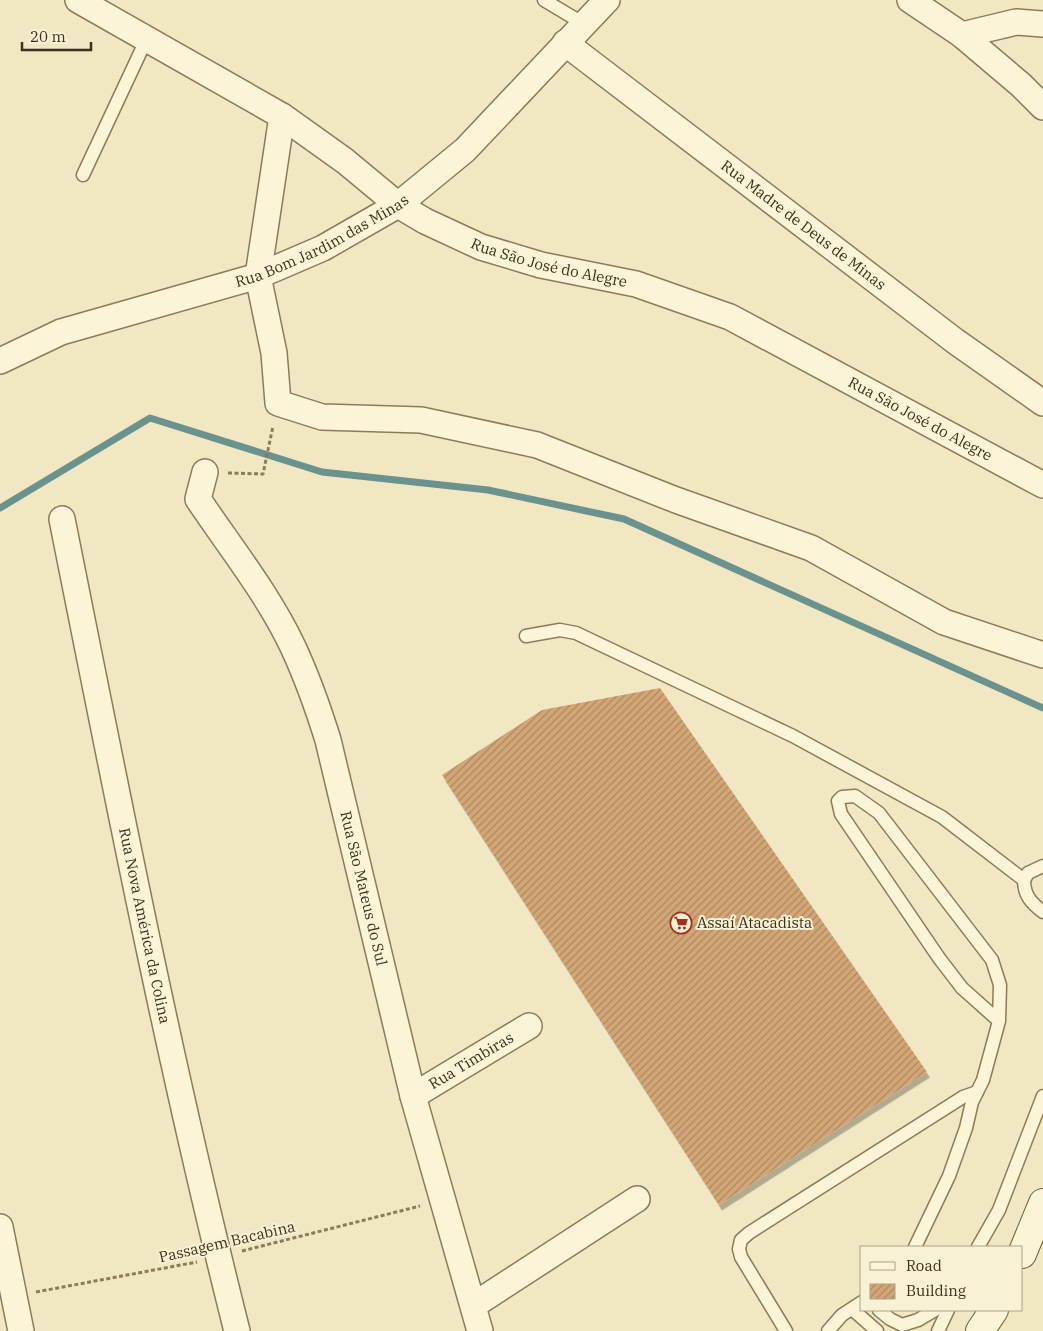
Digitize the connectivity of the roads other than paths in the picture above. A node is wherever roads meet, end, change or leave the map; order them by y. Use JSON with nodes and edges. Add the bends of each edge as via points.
{"nodes":[{"id":1,"x":78,"y":0,"type":"edge"},
{"id":2,"x":544,"y":0,"type":"edge"},
{"id":3,"x":607,"y":0,"type":"edge"},
{"id":4,"x":910,"y":0,"type":"edge"},
{"id":5,"x":584,"y":24,"type":"junction"},
{"id":6,"x":1043,"y":24,"type":"edge"},
{"id":7,"x":962,"y":35,"type":"junction"},
{"id":8,"x":147,"y":38,"type":"junction"},
{"id":9,"x":565,"y":43,"type":"junction"},
{"id":10,"x":1043,"y":107,"type":"edge"},
{"id":11,"x":282,"y":116,"type":"junction"},
{"id":12,"x":82,"y":175,"type":"dead end"},
{"id":13,"x":398,"y":205,"type":"junction"},
{"id":14,"x":258,"y":276,"type":"junction"},
{"id":15,"x":2,"y":358,"type":"edge"},
{"id":16,"x":1043,"y":403,"type":"edge"},
{"id":17,"x":205,"y":472,"type":"road end"},
{"id":18,"x":1043,"y":485,"type":"edge"},
{"id":19,"x":62,"y":518,"type":"dead end"},
{"id":20,"x":526,"y":636,"type":"dead end"},
{"id":21,"x":1043,"y":655,"type":"edge"},
{"id":22,"x":1043,"y":866,"type":"edge"},
{"id":23,"x":1024,"y":880,"type":"junction"},
{"id":24,"x":1043,"y":912,"type":"edge"},
{"id":25,"x":999,"y":1021,"type":"junction"},
{"id":26,"x":530,"y":1026,"type":"dead end"},
{"id":27,"x":977,"y":1092,"type":"junction"},
{"id":28,"x":413,"y":1096,"type":"junction"},
{"id":29,"x":1043,"y":1096,"type":"edge"},
{"id":30,"x":637,"y":1199,"type":"dead end"},
{"id":31,"x":1043,"y":1203,"type":"edge"},
{"id":32,"x":2,"y":1243,"type":"edge"},
{"id":33,"x":915,"y":1246,"type":"edge"},
{"id":34,"x":979,"y":1246,"type":"edge"},
{"id":35,"x":1023,"y":1252,"type":"edge"},
{"id":36,"x":474,"y":1305,"type":"junction"},
{"id":37,"x":857,"y":1306,"type":"edge"},
{"id":38,"x":861,"y":1311,"type":"edge"},
{"id":39,"x":880,"y":1311,"type":"edge"},
{"id":40,"x":933,"y":1311,"type":"edge"},
{"id":41,"x":948,"y":1311,"type":"edge"},
{"id":42,"x":993,"y":1311,"type":"edge"},
{"id":43,"x":21,"y":1331,"type":"edge"},
{"id":44,"x":237,"y":1331,"type":"edge"},
{"id":45,"x":480,"y":1331,"type":"edge"},
{"id":46,"x":786,"y":1331,"type":"edge"},
{"id":47,"x":828,"y":1331,"type":"edge"},
{"id":48,"x":877,"y":1331,"type":"edge"},
{"id":49,"x":938,"y":1331,"type":"edge"},
{"id":50,"x":980,"y":1331,"type":"edge"}],
"edges":[{"from":1,"to":8,"type":"street","name":"Rua São José do Alegre"},
{"from":2,"to":5,"type":"lane"},
{"from":3,"to":5,"type":"street","name":"Rua Bom Jardim das Minas"},
{"from":4,"to":7,"type":"street"},
{"from":5,"to":9,"type":"street","name":"Rua Bom Jardim das Minas"},
{"from":6,"to":7,"type":"street","via":[[1016,22]]},
{"from":7,"to":10,"type":"street"},
{"from":8,"to":11,"type":"street","name":"Rua São José do Alegre"},
{"from":8,"to":12,"type":"lane"},
{"from":9,"to":13,"type":"street","name":"Rua Bom Jardim das Minas","via":[[465,150]]},
{"from":9,"to":16,"type":"street","name":"Rua Madre de Deus de Minas","via":[[955,341]]},
{"from":11,"to":13,"type":"street","name":"Rua São José do Alegre","via":[[345,161]]},
{"from":11,"to":14,"type":"street"},
{"from":13,"to":14,"type":"street","name":"Rua Bom Jardim das Minas","via":[[323,248]]},
{"from":13,"to":18,"type":"street","name":"Rua São José do Alegre","via":[[481,247],[541,265],[636,284],[730,317]]},
{"from":14,"to":15,"type":"street","name":"Rua Bom Jardim das Minas","via":[[61,332]]},
{"from":14,"to":21,"type":"street","via":[[274,353],[278,403],[322,417],[421,420],[537,445],[676,500],[811,548],[944,622]]},
{"from":17,"to":28,"type":"street","name":"Rua São Mateus do Sul","via":[[198,500],[270,605],[293,645],[313,691],[328,740]]},
{"from":19,"to":44,"type":"street","name":"Rua Nova América da Colina","via":[[124,830]]},
{"from":20,"to":23,"type":"lane","via":[[542,631],[576,633],[793,736],[942,817]]},
{"from":22,"to":23,"type":"lane","via":[[1028,873]]},
{"from":23,"to":24,"type":"lane","via":[[1024,890]]},
{"from":25,"to":25,"type":"lane","via":[[1000,985],[992,960],[879,813],[855,796],[842,797],[838,801],[840,814],[939,958],[962,988]]},
{"from":25,"to":27,"type":"lane"},
{"from":26,"to":28,"type":"street","name":"Rua Timbiras"},
{"from":27,"to":33,"type":"lane","via":[[949,1176]]},
{"from":27,"to":46,"type":"lane","via":[[963,1097],[742,1240],[741,1257]]},
{"from":28,"to":36,"type":"street","name":"Rua São Mateus do Sul"},
{"from":29,"to":34,"type":"lane","via":[[999,1210]]},
{"from":30,"to":36,"type":"street"},
{"from":31,"to":35,"type":"main road"},
{"from":32,"to":43,"type":"street"},
{"from":36,"to":45,"type":"street","name":"Rua São Mateus do Sul"},
{"from":37,"to":47,"type":"lane","via":[[842,1315]]},
{"from":38,"to":48,"type":"lane"},
{"from":39,"to":40,"type":"lane","via":[[902,1325]]},
{"from":41,"to":49,"type":"lane"},
{"from":42,"to":50,"type":"main road"}]}
